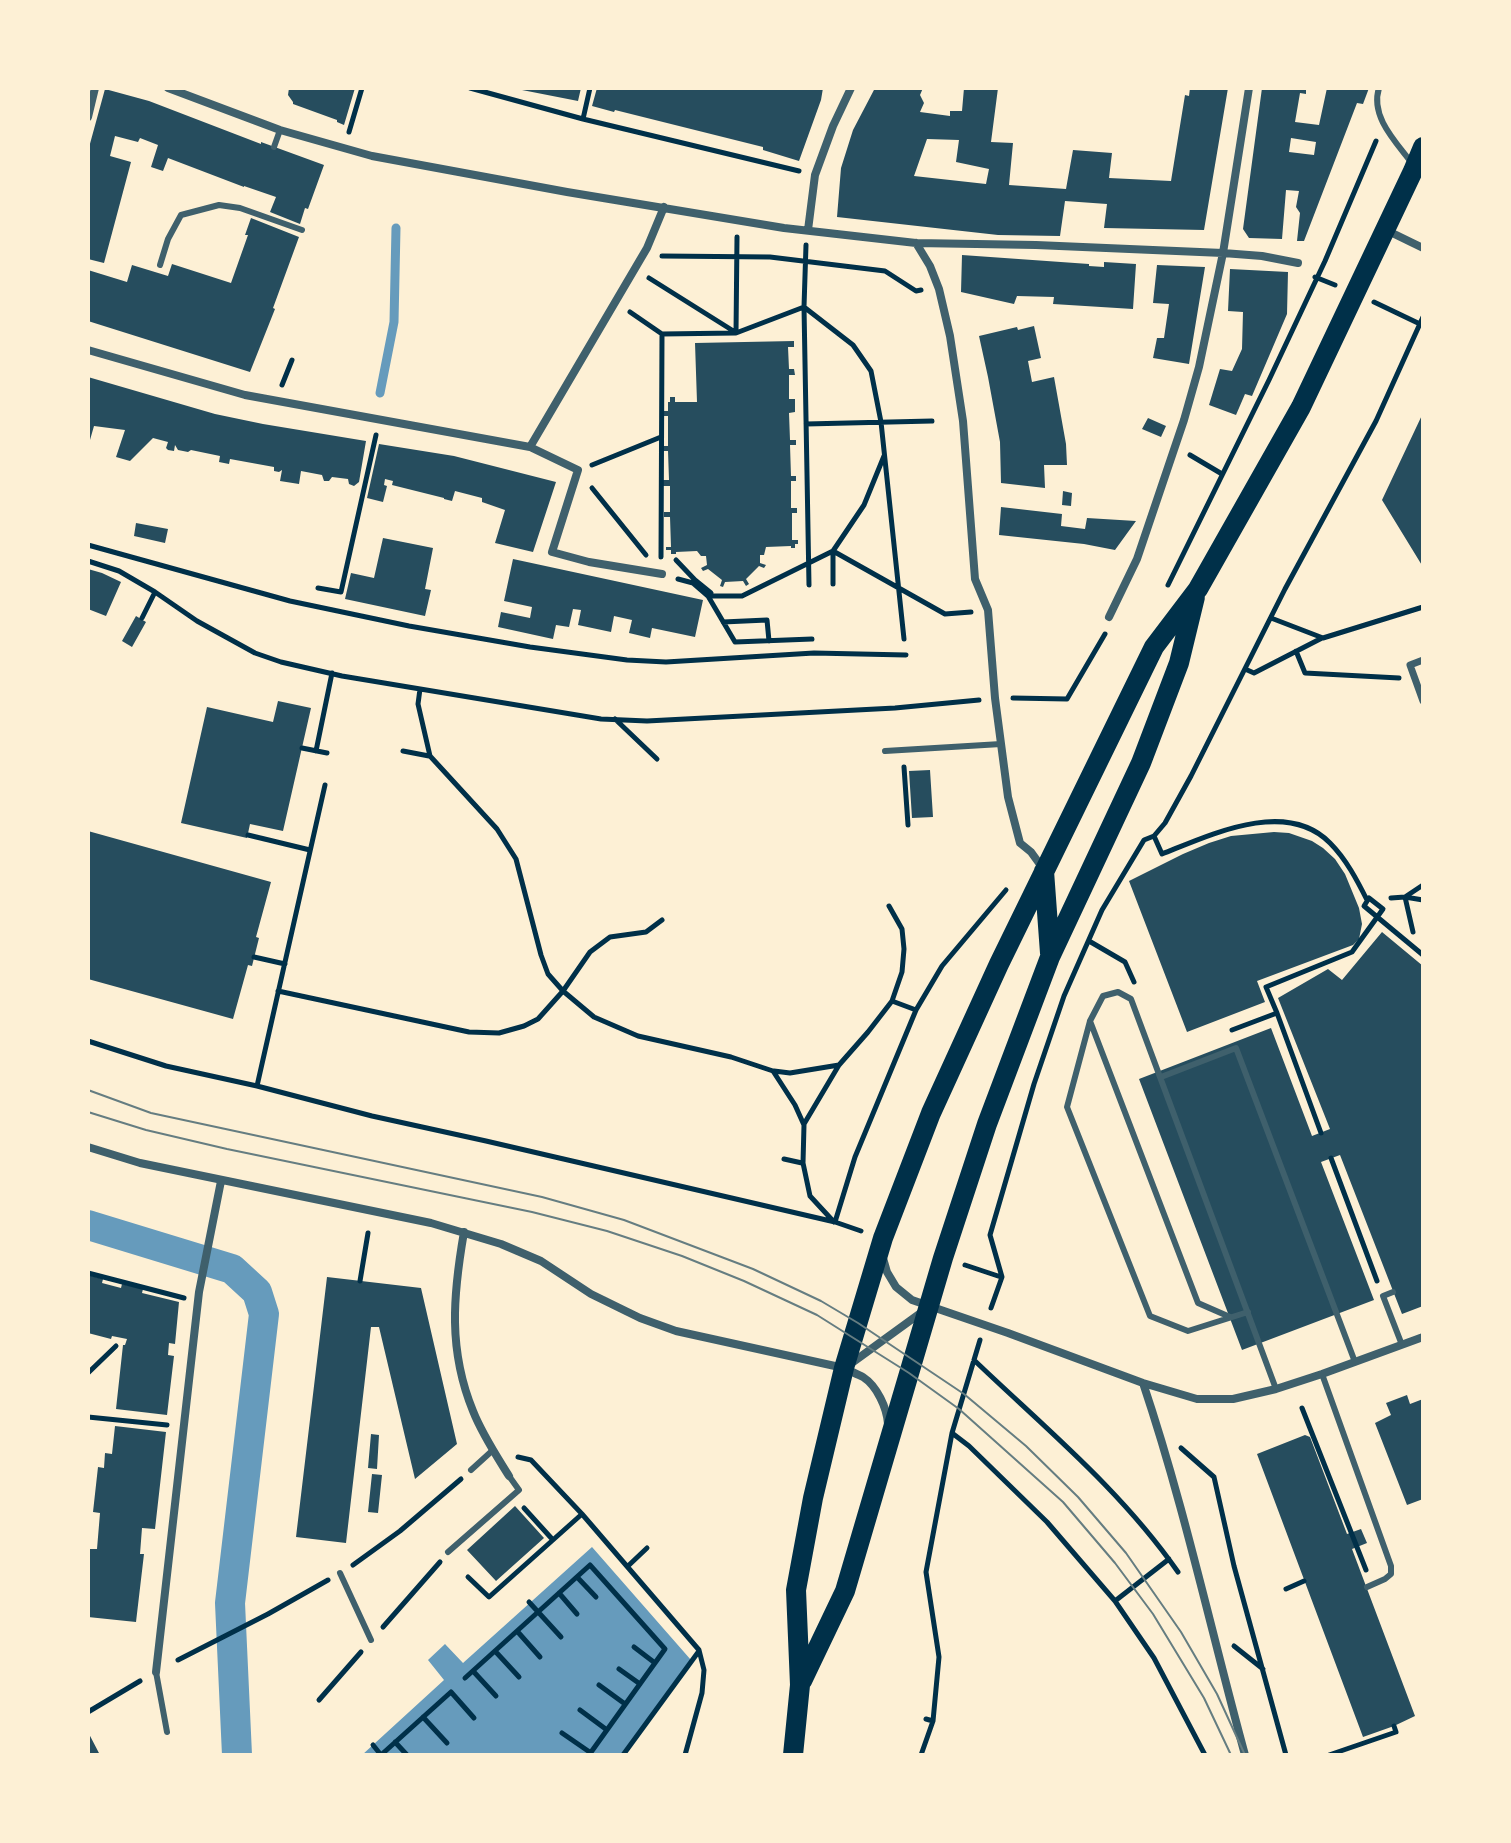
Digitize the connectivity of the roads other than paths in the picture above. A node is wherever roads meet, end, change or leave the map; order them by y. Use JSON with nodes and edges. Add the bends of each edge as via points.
{"nodes":[{"id":1,"x":95,"y":88,"type":"edge"},
{"id":2,"x":168,"y":88,"type":"edge"},
{"id":3,"x":851,"y":88,"type":"edge"},
{"id":4,"x":1249,"y":88,"type":"edge"},
{"id":5,"x":1379,"y":88,"type":"edge"},
{"id":6,"x":88,"y":117,"type":"edge"},
{"id":7,"x":280,"y":130,"type":"junction"},
{"id":8,"x":274,"y":147,"type":"dead end"},
{"id":9,"x":1423,"y":147,"type":"edge"},
{"id":10,"x":1415,"y":167,"type":"junction"},
{"id":11,"x":664,"y":207,"type":"junction"},
{"id":12,"x":1386,"y":229,"type":"junction"},
{"id":13,"x":302,"y":230,"type":"dead end"},
{"id":14,"x":808,"y":230,"type":"junction"},
{"id":15,"x":916,"y":243,"type":"junction"},
{"id":16,"x":1423,"y":248,"type":"edge"},
{"id":17,"x":1223,"y":253,"type":"junction"},
{"id":18,"x":1298,"y":263,"type":"dead end"},
{"id":19,"x":160,"y":265,"type":"dead end"},
{"id":20,"x":88,"y":350,"type":"edge"},
{"id":21,"x":530,"y":447,"type":"junction"},
{"id":22,"x":662,"y":574,"type":"road end"},
{"id":23,"x":1198,"y":589,"type":"junction"},
{"id":24,"x":1109,"y":617,"type":"road end"},
{"id":25,"x":1423,"y":660,"type":"edge"},
{"id":26,"x":1423,"y":701,"type":"edge"},
{"id":27,"x":1001,"y":744,"type":"junction"},
{"id":28,"x":885,"y":751,"type":"dead end"},
{"id":29,"x":1044,"y":871,"type":"junction"},
{"id":30,"x":1050,"y":957,"type":"junction"},
{"id":31,"x":1090,"y":1021,"type":"junction"},
{"id":32,"x":1161,"y":1077,"type":"junction"},
{"id":33,"x":88,"y":1147,"type":"edge"},
{"id":34,"x":221,"y":1181,"type":"junction"},
{"id":35,"x":464,"y":1232,"type":"junction"},
{"id":36,"x":883,"y":1238,"type":"junction"},
{"id":37,"x":1393,"y":1292,"type":"dead end"},
{"id":38,"x":929,"y":1307,"type":"junction"},
{"id":39,"x":1248,"y":1312,"type":"junction"},
{"id":40,"x":1230,"y":1317,"type":"junction"},
{"id":41,"x":1423,"y":1337,"type":"edge"},
{"id":42,"x":1402,"y":1345,"type":"junction"},
{"id":43,"x":1355,"y":1362,"type":"junction"},
{"id":44,"x":844,"y":1368,"type":"junction"},
{"id":45,"x":1322,"y":1374,"type":"junction"},
{"id":46,"x":1143,"y":1383,"type":"junction"},
{"id":47,"x":1276,"y":1389,"type":"junction"},
{"id":48,"x":887,"y":1449,"type":"junction"},
{"id":49,"x":493,"y":1450,"type":"junction"},
{"id":50,"x":471,"y":1470,"type":"road end"},
{"id":51,"x":509,"y":1476,"type":"joint"},
{"id":52,"x":448,"y":1552,"type":"dead end"},
{"id":53,"x":340,"y":1573,"type":"road end"},
{"id":54,"x":1367,"y":1587,"type":"dead end"},
{"id":55,"x":371,"y":1640,"type":"dead end"},
{"id":56,"x":156,"y":1672,"type":"joint"},
{"id":57,"x":800,"y":1685,"type":"junction"},
{"id":58,"x":167,"y":1732,"type":"dead end"},
{"id":59,"x":793,"y":1755,"type":"edge"},
{"id":60,"x":1245,"y":1755,"type":"edge"}],
"edges":[{"from":1,"to":6,"type":"street"},
{"from":2,"to":7,"type":"street"},
{"from":3,"to":14,"type":"street","via":[[815,175]]},
{"from":4,"to":17,"type":"street"},
{"from":5,"to":10,"type":"lane","via":[[1383,125]]},
{"from":7,"to":8,"type":"lane"},
{"from":7,"to":11,"type":"street","via":[[397,161]]},
{"from":9,"to":10,"type":"main road"},
{"from":10,"to":12,"type":"main road"},
{"from":11,"to":14,"type":"street"},
{"from":11,"to":21,"type":"street","via":[[647,248]]},
{"from":12,"to":16,"type":"street"},
{"from":12,"to":23,"type":"main road","via":[[1301,407]]},
{"from":13,"to":19,"type":"lane","via":[[219,205],[181,215]]},
{"from":14,"to":15,"type":"street"},
{"from":15,"to":17,"type":"street"},
{"from":15,"to":27,"type":"street","via":[[946,312],[963,421],[975,579],[988,610]]},
{"from":17,"to":18,"type":"street"},
{"from":17,"to":24,"type":"street","via":[[1199,367],[1175,446],[1137,559]]},
{"from":20,"to":21,"type":"street","via":[[245,395]]},
{"from":21,"to":22,"type":"street","via":[[578,470],[552,552]]},
{"from":23,"to":29,"type":"main road","via":[[1154,647]]},
{"from":23,"to":30,"type":"main road","via":[[1179,663],[1141,763]]},
{"from":25,"to":26,"type":"street","via":[[1410,665]]},
{"from":27,"to":28,"type":"lane"},
{"from":27,"to":29,"type":"street","via":[[1020,843]]},
{"from":29,"to":30,"type":"main road"},
{"from":29,"to":36,"type":"main road","via":[[931,1113]]},
{"from":30,"to":38,"type":"main road","via":[[987,1124]]},
{"from":31,"to":32,"type":"lane","via":[[1103,996],[1118,992],[1131,999]]},
{"from":31,"to":40,"type":"lane","via":[[1198,1303]]},
{"from":31,"to":40,"type":"lane","via":[[1067,1107],[1150,1316],[1188,1331]]},
{"from":32,"to":39,"type":"lane"},
{"from":32,"to":43,"type":"lane","via":[[1236,1048]]},
{"from":33,"to":34,"type":"street"},
{"from":34,"to":35,"type":"street"},
{"from":34,"to":56,"type":"street","via":[[199,1297]]},
{"from":35,"to":44,"type":"street","via":[[541,1261],[591,1294],[676,1331]]},
{"from":35,"to":49,"type":"street","via":[[455,1291],[456,1348],[473,1412]]},
{"from":36,"to":38,"type":"street","via":[[883,1257],[896,1287]]},
{"from":36,"to":44,"type":"main road"},
{"from":37,"to":42,"type":"lane","via":[[1383,1296]]},
{"from":38,"to":44,"type":"street"},
{"from":38,"to":46,"type":"street"},
{"from":38,"to":48,"type":"main road"},
{"from":39,"to":40,"type":"lane"},
{"from":39,"to":47,"type":"lane"},
{"from":41,"to":42,"type":"street"},
{"from":42,"to":43,"type":"street"},
{"from":43,"to":45,"type":"street"},
{"from":44,"to":48,"type":"street","via":[[866,1379],[880,1398],[888,1419]]},
{"from":44,"to":57,"type":"main road","via":[[796,1590]]},
{"from":45,"to":47,"type":"street"},
{"from":45,"to":54,"type":"lane","via":[[1391,1566],[1391,1574]]},
{"from":46,"to":47,"type":"street","via":[[1197,1399],[1233,1399]]},
{"from":46,"to":60,"type":"street"},
{"from":48,"to":57,"type":"main road","via":[[845,1591]]},
{"from":49,"to":50,"type":"lane"},
{"from":49,"to":51,"type":"street"},
{"from":51,"to":52,"type":"lane","via":[[519,1490]]},
{"from":53,"to":55,"type":"lane"},
{"from":56,"to":58,"type":"lane"},
{"from":57,"to":59,"type":"main road"}]}
